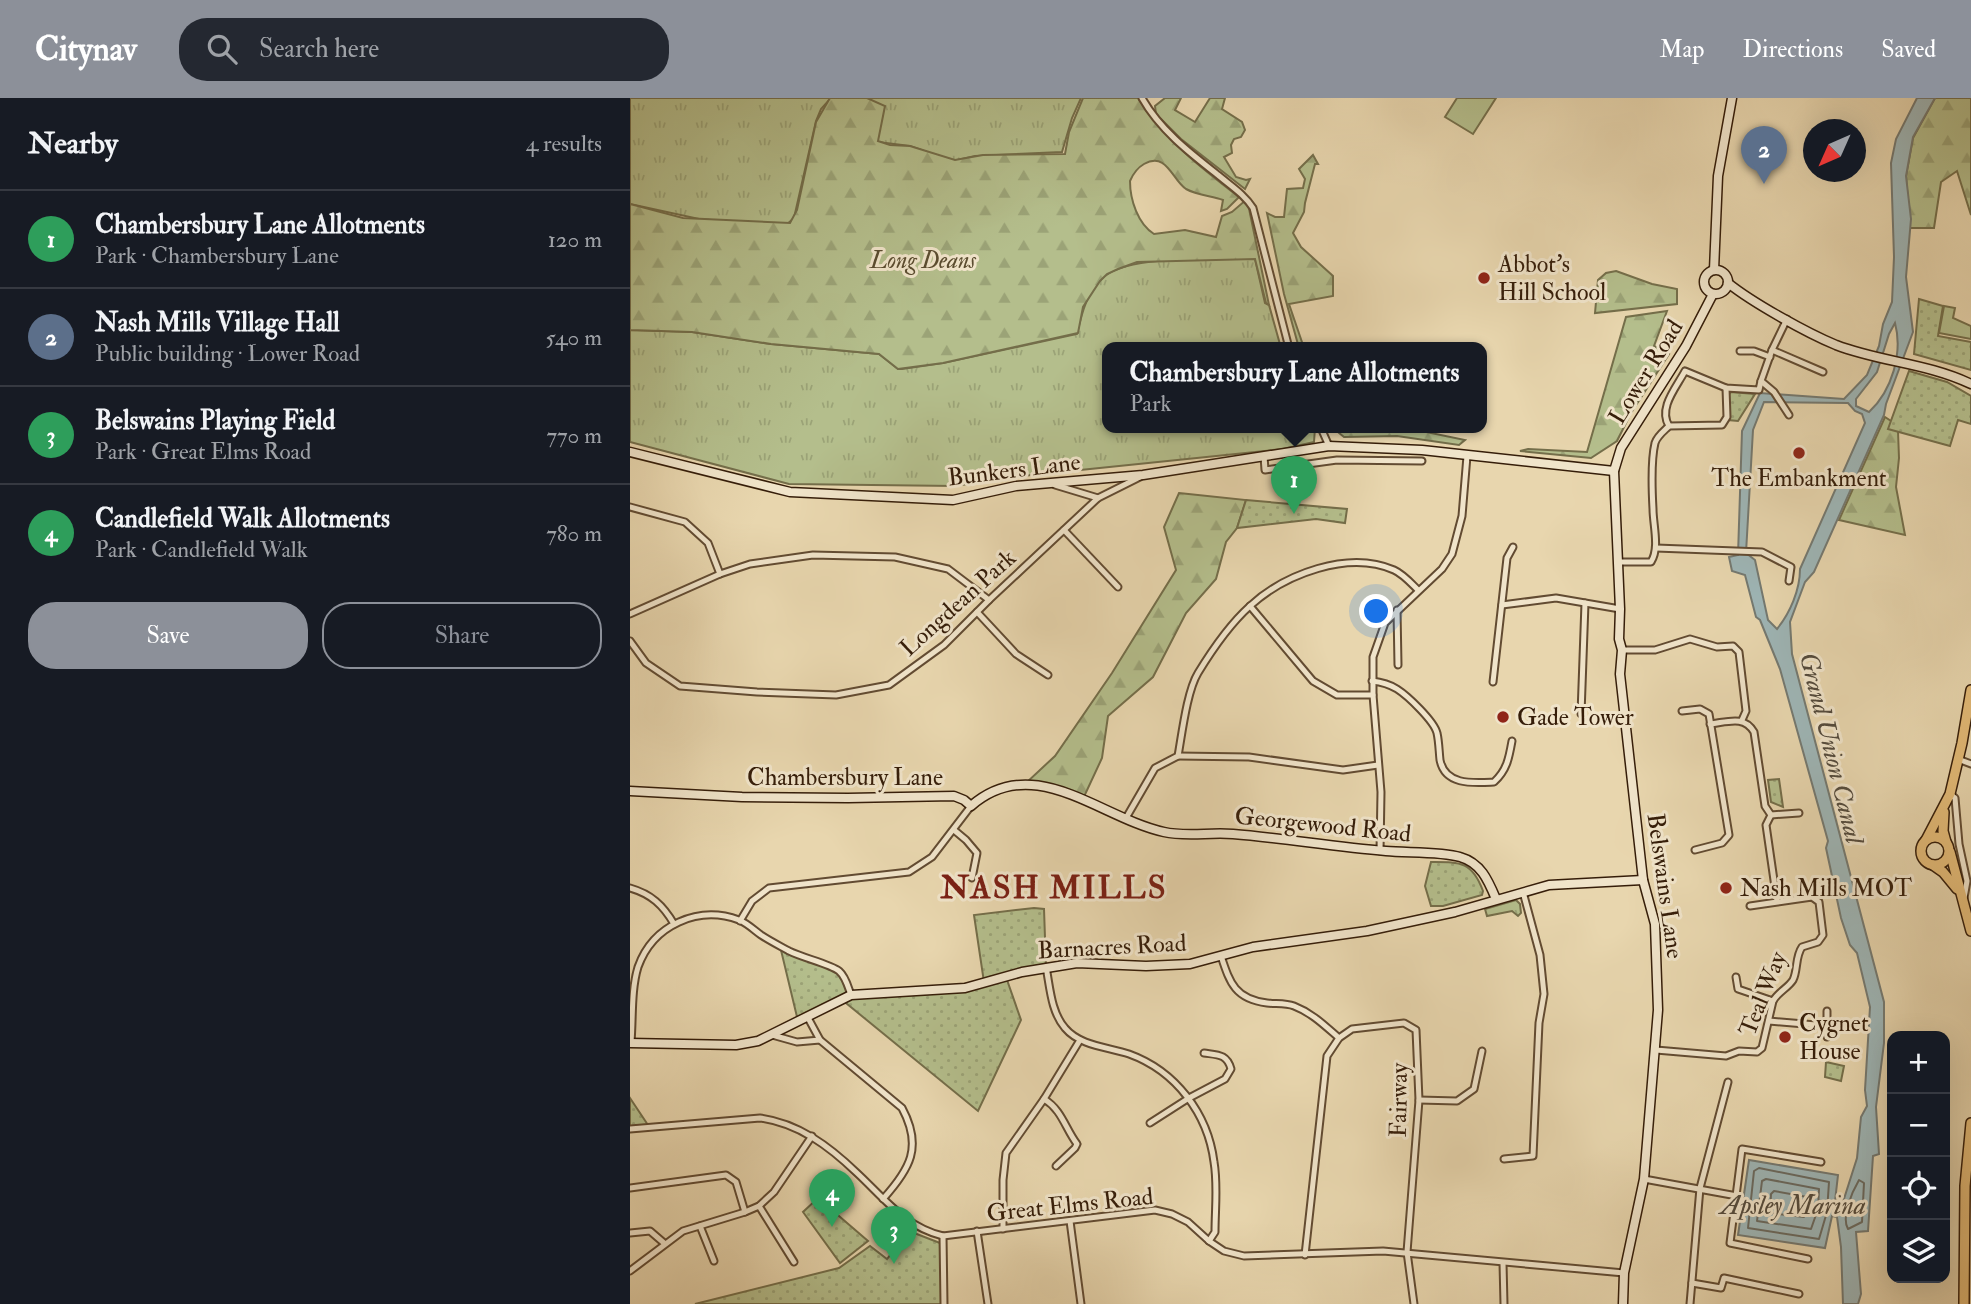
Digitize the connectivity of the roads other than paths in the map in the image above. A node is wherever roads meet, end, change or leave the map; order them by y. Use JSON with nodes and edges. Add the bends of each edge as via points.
{"nodes":[{"id":1,"x":1142,"y":98,"type":"edge"},
{"id":2,"x":1732,"y":98,"type":"edge"},
{"id":3,"x":1714,"y":270,"type":"junction"},
{"id":4,"x":1728,"y":283,"type":"junction"},
{"id":5,"x":1713,"y":294,"type":"junction"},
{"id":6,"x":1787,"y":319,"type":"junction"},
{"id":7,"x":1287,"y":342,"type":"edge"},
{"id":8,"x":1772,"y":350,"type":"junction"},
{"id":9,"x":1740,"y":351,"type":"dead end"},
{"id":10,"x":1770,"y":357,"type":"junction"},
{"id":11,"x":1822,"y":372,"type":"dead end"},
{"id":12,"x":1762,"y":381,"type":"junction"},
{"id":13,"x":1971,"y":384,"type":"edge"},
{"id":14,"x":1726,"y":388,"type":"junction"},
{"id":15,"x":1789,"y":415,"type":"dead end"},
{"id":16,"x":1669,"y":426,"type":"junction"},
{"id":17,"x":1323,"y":433,"type":"edge"},
{"id":18,"x":1329,"y":446,"type":"junction"},
{"id":19,"x":630,"y":452,"type":"edge"},
{"id":20,"x":1264,"y":456,"type":"junction"},
{"id":21,"x":1467,"y":456,"type":"junction"},
{"id":22,"x":1422,"y":461,"type":"dead end"},
{"id":23,"x":1614,"y":471,"type":"junction"},
{"id":24,"x":1143,"y":475,"type":"junction"},
{"id":25,"x":1049,"y":483,"type":"junction"},
{"id":26,"x":1098,"y":498,"type":"junction"},
{"id":27,"x":630,"y":507,"type":"edge"},
{"id":28,"x":1064,"y":530,"type":"junction"},
{"id":29,"x":1513,"y":547,"type":"dead end"},
{"id":30,"x":1656,"y":548,"type":"junction"},
{"id":31,"x":1618,"y":562,"type":"junction"},
{"id":32,"x":720,"y":574,"type":"junction"},
{"id":33,"x":1789,"y":581,"type":"dead end"},
{"id":34,"x":1118,"y":587,"type":"dead end"},
{"id":35,"x":1418,"y":590,"type":"junction"},
{"id":36,"x":989,"y":600,"type":"junction"},
{"id":37,"x":1585,"y":603,"type":"junction"},
{"id":38,"x":1502,"y":604,"type":"junction"},
{"id":39,"x":1250,"y":606,"type":"junction"},
{"id":40,"x":1620,"y":609,"type":"junction"},
{"id":41,"x":1397,"y":610,"type":"junction"},
{"id":42,"x":977,"y":612,"type":"junction"},
{"id":43,"x":630,"y":614,"type":"edge"},
{"id":44,"x":630,"y":641,"type":"edge"},
{"id":45,"x":1622,"y":650,"type":"junction"},
{"id":46,"x":1398,"y":665,"type":"dead end"},
{"id":47,"x":1048,"y":675,"type":"dead end"},
{"id":48,"x":1372,"y":681,"type":"junction"},
{"id":49,"x":1493,"y":682,"type":"dead end"},
{"id":50,"x":1971,"y":690,"type":"edge"},
{"id":51,"x":1373,"y":695,"type":"junction"},
{"id":52,"x":1682,"y":711,"type":"dead end"},
{"id":53,"x":1581,"y":714,"type":"dead end"},
{"id":54,"x":1742,"y":720,"type":"junction"},
{"id":55,"x":1710,"y":724,"type":"junction"},
{"id":56,"x":1971,"y":736,"type":"edge"},
{"id":57,"x":1512,"y":741,"type":"dead end"},
{"id":58,"x":1962,"y":743,"type":"junction"},
{"id":59,"x":1178,"y":756,"type":"junction"},
{"id":60,"x":1958,"y":759,"type":"junction"},
{"id":61,"x":1971,"y":764,"type":"edge"},
{"id":62,"x":1378,"y":765,"type":"junction"},
{"id":63,"x":630,"y":791,"type":"edge"},
{"id":64,"x":1950,"y":794,"type":"junction"},
{"id":65,"x":971,"y":806,"type":"junction"},
{"id":66,"x":1945,"y":806,"type":"junction"},
{"id":67,"x":1799,"y":813,"type":"dead end"},
{"id":68,"x":1771,"y":815,"type":"junction"},
{"id":69,"x":1126,"y":818,"type":"junction"},
{"id":70,"x":954,"y":830,"type":"junction"},
{"id":71,"x":1926,"y":841,"type":"junction"},
{"id":72,"x":1948,"y":846,"type":"junction"},
{"id":73,"x":1695,"y":850,"type":"dead end"},
{"id":74,"x":1380,"y":851,"type":"junction"},
{"id":75,"x":1931,"y":864,"type":"junction"},
{"id":76,"x":972,"y":878,"type":"dead end"},
{"id":77,"x":1643,"y":880,"type":"junction"},
{"id":78,"x":630,"y":888,"type":"edge"},
{"id":79,"x":1958,"y":891,"type":"junction"},
{"id":80,"x":1523,"y":892,"type":"junction"},
{"id":81,"x":1496,"y":899,"type":"junction"},
{"id":82,"x":1777,"y":901,"type":"junction"},
{"id":83,"x":1962,"y":902,"type":"junction"},
{"id":84,"x":1750,"y":906,"type":"dead end"},
{"id":85,"x":740,"y":920,"type":"junction"},
{"id":86,"x":674,"y":924,"type":"junction"},
{"id":87,"x":1971,"y":930,"type":"edge"},
{"id":88,"x":1221,"y":956,"type":"junction"},
{"id":89,"x":1046,"y":967,"type":"junction"},
{"id":90,"x":1736,"y":977,"type":"dead end"},
{"id":91,"x":851,"y":995,"type":"junction"},
{"id":92,"x":1773,"y":1001,"type":"junction"},
{"id":93,"x":1827,"y":1011,"type":"dead end"},
{"id":94,"x":807,"y":1016,"type":"junction"},
{"id":95,"x":1769,"y":1021,"type":"junction"},
{"id":96,"x":1828,"y":1026,"type":"junction"},
{"id":97,"x":772,"y":1035,"type":"junction"},
{"id":98,"x":1827,"y":1037,"type":"dead end"},
{"id":99,"x":1339,"y":1038,"type":"junction"},
{"id":100,"x":820,"y":1040,"type":"junction"},
{"id":101,"x":1080,"y":1040,"type":"junction"},
{"id":102,"x":631,"y":1043,"type":"edge"},
{"id":103,"x":1482,"y":1051,"type":"dead end"},
{"id":104,"x":1656,"y":1051,"type":"junction"},
{"id":105,"x":1204,"y":1053,"type":"dead end"},
{"id":106,"x":1728,"y":1082,"type":"dead end"},
{"id":107,"x":1189,"y":1098,"type":"junction"},
{"id":108,"x":1044,"y":1099,"type":"junction"},
{"id":109,"x":1419,"y":1100,"type":"junction"},
{"id":110,"x":1150,"y":1123,"type":"dead end"},
{"id":111,"x":1971,"y":1123,"type":"edge"},
{"id":112,"x":630,"y":1129,"type":"edge"},
{"id":113,"x":812,"y":1136,"type":"junction"},
{"id":114,"x":1970,"y":1141,"type":"edge"},
{"id":115,"x":1504,"y":1159,"type":"dead end"},
{"id":116,"x":1821,"y":1163,"type":"dead end"},
{"id":117,"x":1056,"y":1166,"type":"dead end"},
{"id":118,"x":1644,"y":1179,"type":"junction"},
{"id":119,"x":630,"y":1188,"type":"edge"},
{"id":120,"x":1700,"y":1188,"type":"junction"},
{"id":121,"x":1737,"y":1196,"type":"junction"},
{"id":122,"x":883,"y":1199,"type":"junction"},
{"id":123,"x":759,"y":1206,"type":"junction"},
{"id":124,"x":746,"y":1212,"type":"junction"},
{"id":125,"x":1070,"y":1221,"type":"junction"},
{"id":126,"x":700,"y":1226,"type":"junction"},
{"id":127,"x":1003,"y":1229,"type":"junction"},
{"id":128,"x":976,"y":1231,"type":"junction"},
{"id":129,"x":630,"y":1233,"type":"edge"},
{"id":130,"x":943,"y":1236,"type":"junction"},
{"id":131,"x":1209,"y":1241,"type":"junction"},
{"id":132,"x":664,"y":1243,"type":"junction"},
{"id":133,"x":1407,"y":1252,"type":"junction"},
{"id":134,"x":1305,"y":1255,"type":"junction"},
{"id":135,"x":1808,"y":1259,"type":"dead end"},
{"id":136,"x":714,"y":1261,"type":"dead end"},
{"id":137,"x":794,"y":1262,"type":"dead end"},
{"id":138,"x":1503,"y":1263,"type":"junction"},
{"id":139,"x":630,"y":1271,"type":"edge"},
{"id":140,"x":1625,"y":1273,"type":"junction"},
{"id":141,"x":1692,"y":1283,"type":"junction"},
{"id":142,"x":1799,"y":1294,"type":"dead end"},
{"id":143,"x":944,"y":1304,"type":"edge"},
{"id":144,"x":988,"y":1304,"type":"edge"},
{"id":145,"x":1082,"y":1304,"type":"edge"},
{"id":146,"x":1414,"y":1304,"type":"edge"},
{"id":147,"x":1504,"y":1304,"type":"edge"},
{"id":148,"x":1623,"y":1304,"type":"edge"},
{"id":149,"x":1690,"y":1304,"type":"edge"},
{"id":150,"x":1964,"y":1304,"type":"edge"}],
"edges":[{"from":1,"to":7,"type":"street","via":[[1178,144],[1253,208]]},
{"from":2,"to":3,"type":"street","via":[[1718,176]]},
{"from":3,"to":4,"type":"street","via":[[1723,272]]},
{"from":3,"to":5,"type":"street","via":[[1704,281]]},
{"from":4,"to":5,"type":"street","via":[[1723,293]]},
{"from":4,"to":6,"type":"street"},
{"from":5,"to":23,"type":"street","name":"Lower Road","via":[[1621,448]]},
{"from":6,"to":8,"type":"street"},
{"from":6,"to":13,"type":"street","via":[[1836,345],[1934,369]]},
{"from":8,"to":10,"type":"street"},
{"from":8,"to":11,"type":"street"},
{"from":9,"to":10,"type":"street"},
{"from":10,"to":12,"type":"street"},
{"from":12,"to":14,"type":"street","via":[[1759,390]]},
{"from":12,"to":15,"type":"street"},
{"from":14,"to":16,"type":"street","via":[[1723,425]]},
{"from":14,"to":16,"type":"street","via":[[1685,371],[1664,409]]},
{"from":16,"to":30,"type":"street","via":[[1655,442],[1652,506]]},
{"from":17,"to":18,"type":"street"},
{"from":18,"to":20,"type":"street","name":"Bunkers Lane"},
{"from":18,"to":21,"type":"street","name":"Bunkers Lane"},
{"from":19,"to":25,"type":"street","name":"Bunkers Lane","via":[[790,492],[953,499]]},
{"from":20,"to":22,"type":"street","via":[[1265,470],[1336,460]]},
{"from":20,"to":24,"type":"street","name":"Bunkers Lane"},
{"from":21,"to":23,"type":"street","name":"Bunkers Lane"},
{"from":21,"to":35,"type":"street","via":[[1462,516],[1452,554]]},
{"from":23,"to":31,"type":"street","name":"Belswains Lane"},
{"from":24,"to":25,"type":"street","name":"Bunkers Lane"},
{"from":24,"to":26,"type":"street","name":"Longdean Park"},
{"from":25,"to":26,"type":"street"},
{"from":26,"to":28,"type":"street","name":"Longdean Park"},
{"from":27,"to":32,"type":"street","via":[[685,522],[708,543]]},
{"from":28,"to":34,"type":"street"},
{"from":28,"to":36,"type":"street","name":"Longdean Park"},
{"from":29,"to":38,"type":"street","via":[[1507,558]]},
{"from":30,"to":31,"type":"street","via":[[1651,562]]},
{"from":30,"to":33,"type":"street","via":[[1762,552],[1791,566]]},
{"from":31,"to":40,"type":"street","name":"Belswains Lane"},
{"from":32,"to":36,"type":"street","via":[[750,564],[813,555],[895,557],[948,569]]},
{"from":32,"to":43,"type":"street"},
{"from":35,"to":39,"type":"street","via":[[1395,570],[1353,563],[1293,579]]},
{"from":35,"to":41,"type":"street"},
{"from":36,"to":42,"type":"street","name":"Longdean Park"},
{"from":37,"to":38,"type":"street","via":[[1556,598]]},
{"from":37,"to":40,"type":"street"},
{"from":37,"to":53,"type":"street"},
{"from":38,"to":49,"type":"street"},
{"from":39,"to":51,"type":"street","via":[[1313,681],[1337,695]]},
{"from":39,"to":59,"type":"street","via":[[1196,675]]},
{"from":40,"to":45,"type":"street","name":"Belswains Lane"},
{"from":41,"to":46,"type":"street"},
{"from":41,"to":48,"type":"street","via":[[1385,623],[1373,657]]},
{"from":42,"to":44,"type":"street","name":"Longdean Park","via":[[944,645],[889,685],[835,695],[680,685],[646,663]]},
{"from":42,"to":47,"type":"street","via":[[1016,654]]},
{"from":45,"to":54,"type":"street","via":[[1654,650],[1690,639],[1717,647],[1733,646],[1739,652],[1746,711]]},
{"from":45,"to":77,"type":"street","name":"Belswains Lane","via":[[1620,674]]},
{"from":48,"to":51,"type":"street"},
{"from":48,"to":57,"type":"street","via":[[1398,690],[1427,718],[1437,731],[1441,764],[1457,781],[1494,782],[1508,762]]},
{"from":50,"to":58,"type":"main road"},
{"from":51,"to":62,"type":"street"},
{"from":52,"to":55,"type":"street","via":[[1700,709],[1709,714]]},
{"from":54,"to":55,"type":"street"},
{"from":54,"to":68,"type":"street","via":[[1754,732],[1765,806]]},
{"from":55,"to":73,"type":"street","via":[[1729,835],[1722,843]]},
{"from":56,"to":58,"type":"street"},
{"from":58,"to":60,"type":"main road"},
{"from":59,"to":62,"type":"street","via":[[1250,757],[1343,770]]},
{"from":59,"to":69,"type":"street","via":[[1155,768]]},
{"from":60,"to":61,"type":"street"},
{"from":60,"to":64,"type":"main road"},
{"from":62,"to":74,"type":"street"},
{"from":63,"to":65,"type":"street","name":"Chambersbury Lane","via":[[848,799],[954,796]]},
{"from":64,"to":66,"type":"main road"},
{"from":64,"to":83,"type":"street","via":[[1955,798],[1967,881]]},
{"from":65,"to":69,"type":"street","name":"Chambersbury Lane","via":[[1002,788],[1047,786]]},
{"from":65,"to":70,"type":"street"},
{"from":66,"to":71,"type":"main road"},
{"from":66,"to":72,"type":"main road","via":[[1943,831]]},
{"from":67,"to":68,"type":"street"},
{"from":68,"to":82,"type":"street","via":[[1766,825]]},
{"from":69,"to":74,"type":"street","name":"Georgewood Road","via":[[1178,834],[1235,834]]},
{"from":70,"to":76,"type":"street","via":[[976,853]]},
{"from":70,"to":85,"type":"street","via":[[932,857],[909,872],[769,888],[752,901]]},
{"from":71,"to":72,"type":"main road","via":[[1938,837]]},
{"from":71,"to":75,"type":"main road","via":[[1922,853]]},
{"from":72,"to":75,"type":"main road","via":[[1943,862]]},
{"from":72,"to":79,"type":"main road"},
{"from":74,"to":81,"type":"street","name":"Georgewood Road","via":[[1459,856],[1488,878]]},
{"from":75,"to":79,"type":"main road"},
{"from":77,"to":80,"type":"street","name":"Barnacres Road","via":[[1549,885]]},
{"from":77,"to":104,"type":"street","name":"Belswains Lane","via":[[1655,924]]},
{"from":78,"to":86,"type":"street","via":[[658,901]]},
{"from":79,"to":83,"type":"main road"},
{"from":80,"to":81,"type":"street","name":"Barnacres Road"},
{"from":80,"to":115,"type":"street","via":[[1541,960],[1544,995],[1533,1156]]},
{"from":81,"to":88,"type":"street","name":"Barnacres Road","via":[[1367,931]]},
{"from":82,"to":84,"type":"street"},
{"from":82,"to":92,"type":"street","name":"Teal Way","via":[[1812,897],[1819,902],[1823,935],[1818,942],[1801,947],[1793,979]]},
{"from":83,"to":87,"type":"main road"},
{"from":85,"to":86,"type":"street","via":[[711,913]]},
{"from":85,"to":91,"type":"street","via":[[803,959],[838,970]]},
{"from":86,"to":102,"type":"street","via":[[656,937],[638,967]]},
{"from":88,"to":89,"type":"street","name":"Barnacres Road","via":[[1190,964]]},
{"from":88,"to":99,"type":"street","via":[[1229,982],[1241,994],[1252,1001],[1290,1004],[1312,1014]]},
{"from":89,"to":91,"type":"street","name":"Barnacres Road","via":[[965,988]]},
{"from":89,"to":101,"type":"street","via":[[1054,1007],[1065,1028]]},
{"from":90,"to":92,"type":"street","via":[[1738,989]]},
{"from":91,"to":94,"type":"street","name":"Barnacres Road"},
{"from":92,"to":95,"type":"street","name":"Teal Way"},
{"from":93,"to":96,"type":"street"},
{"from":94,"to":97,"type":"street","name":"Barnacres Road"},
{"from":94,"to":100,"type":"street"},
{"from":95,"to":96,"type":"street"},
{"from":95,"to":104,"type":"street","name":"Teal Way","via":[[1757,1052],[1726,1056]]},
{"from":96,"to":98,"type":"street"},
{"from":97,"to":100,"type":"street","via":[[797,1042]]},
{"from":97,"to":102,"type":"street","name":"Barnacres Road","via":[[736,1045]]},
{"from":99,"to":109,"type":"street","name":"Fairway","via":[[1352,1028],[1404,1023],[1416,1030]]},
{"from":99,"to":134,"type":"street","via":[[1327,1056]]},
{"from":100,"to":122,"type":"street","via":[[902,1108],[909,1122],[914,1150],[905,1175]]},
{"from":101,"to":107,"type":"street","via":[[1151,1065]]},
{"from":101,"to":108,"type":"street"},
{"from":103,"to":109,"type":"street","via":[[1474,1089],[1457,1101]]},
{"from":104,"to":118,"type":"street","name":"Belswains Lane"},
{"from":105,"to":107,"type":"street","via":[[1223,1055],[1231,1069],[1225,1079]]},
{"from":106,"to":120,"type":"street"},
{"from":107,"to":110,"type":"street"},
{"from":107,"to":131,"type":"street","via":[[1208,1134],[1215,1164],[1215,1232]]},
{"from":108,"to":117,"type":"street","via":[[1061,1113],[1077,1144]]},
{"from":108,"to":127,"type":"street","via":[[1006,1153]]},
{"from":109,"to":133,"type":"street","name":"Fairway"},
{"from":111,"to":114,"type":"main road"},
{"from":112,"to":113,"type":"street","name":"Great Elms Road","via":[[760,1118],[777,1120]]},
{"from":113,"to":122,"type":"street","name":"Great Elms Road"},
{"from":113,"to":123,"type":"street","via":[[774,1192]]},
{"from":114,"to":150,"type":"main road"},
{"from":116,"to":121,"type":"street","via":[[1742,1149]]},
{"from":118,"to":120,"type":"street"},
{"from":118,"to":140,"type":"street","name":"Belswains Lane"},
{"from":119,"to":124,"type":"street","via":[[726,1175],[736,1182]]},
{"from":120,"to":121,"type":"street"},
{"from":120,"to":141,"type":"street"},
{"from":121,"to":135,"type":"street","via":[[1731,1243]]},
{"from":122,"to":130,"type":"street","name":"Great Elms Road","via":[[906,1221]]},
{"from":123,"to":124,"type":"street"},
{"from":123,"to":137,"type":"street"},
{"from":124,"to":126,"type":"street"},
{"from":125,"to":127,"type":"street","name":"Great Elms Road"},
{"from":125,"to":131,"type":"street","name":"Great Elms Road","via":[[1155,1210],[1188,1222]]},
{"from":125,"to":145,"type":"street"},
{"from":126,"to":132,"type":"street"},
{"from":126,"to":136,"type":"street"},
{"from":127,"to":128,"type":"street","name":"Great Elms Road"},
{"from":128,"to":130,"type":"street","name":"Great Elms Road"},
{"from":128,"to":144,"type":"street"},
{"from":129,"to":132,"type":"street","via":[[650,1231]]},
{"from":130,"to":143,"type":"street"},
{"from":131,"to":134,"type":"street","name":"Great Elms Road","via":[[1244,1256]]},
{"from":132,"to":139,"type":"street"},
{"from":133,"to":134,"type":"street","name":"Great Elms Road"},
{"from":133,"to":138,"type":"street","name":"Great Elms Road"},
{"from":133,"to":146,"type":"street","name":"Fairway"},
{"from":138,"to":140,"type":"street","name":"Great Elms Road"},
{"from":138,"to":147,"type":"street"},
{"from":140,"to":148,"type":"street","name":"Belswains Lane"},
{"from":141,"to":142,"type":"street","via":[[1721,1288],[1724,1279]]},
{"from":141,"to":149,"type":"street"}]}
